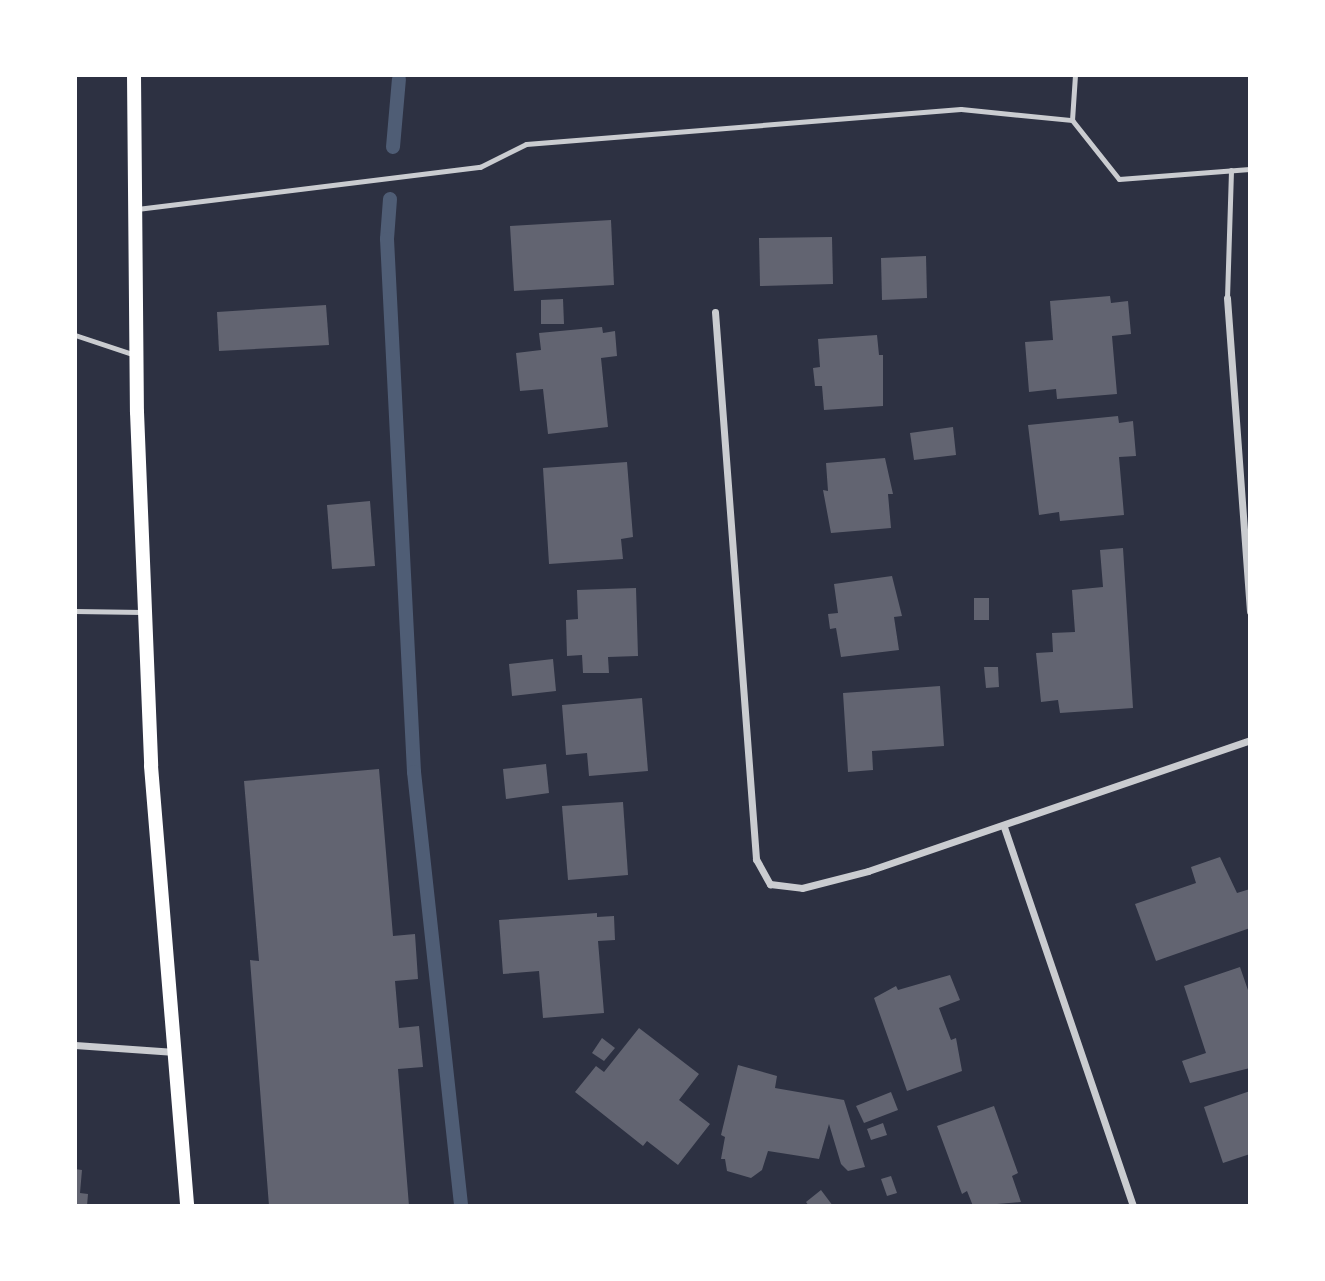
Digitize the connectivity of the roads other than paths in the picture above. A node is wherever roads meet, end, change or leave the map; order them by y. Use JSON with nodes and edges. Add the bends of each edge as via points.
{"nodes":[{"id":1,"x":134,"y":75,"type":"edge"},
{"id":2,"x":1075,"y":75,"type":"edge"},
{"id":3,"x":1072,"y":120,"type":"junction"},
{"id":4,"x":1250,"y":169,"type":"edge"},
{"id":5,"x":1231,"y":170,"type":"junction"},
{"id":6,"x":135,"y":209,"type":"junction"},
{"id":7,"x":1227,"y":298,"type":"joint"},
{"id":8,"x":715,"y":312,"type":"dead end"},
{"id":9,"x":75,"y":335,"type":"edge"},
{"id":10,"x":137,"y":356,"type":"junction"},
{"id":11,"x":75,"y":611,"type":"edge"},
{"id":12,"x":1250,"y":611,"type":"edge"},
{"id":13,"x":145,"y":612,"type":"junction"},
{"id":14,"x":1250,"y":740,"type":"edge"},
{"id":15,"x":1004,"y":827,"type":"junction"},
{"id":16,"x":75,"y":1045,"type":"edge"},
{"id":17,"x":176,"y":1052,"type":"junction"},
{"id":18,"x":187,"y":1206,"type":"edge"},
{"id":19,"x":1133,"y":1206,"type":"edge"}],
"edges":[{"from":1,"to":6,"type":"main road"},
{"from":2,"to":3,"type":"lane"},
{"from":3,"to":5,"type":"lane","via":[[1119,179]]},
{"from":3,"to":6,"type":"lane","via":[[961,109],[526,144],[480,167]]},
{"from":4,"to":5,"type":"lane"},
{"from":5,"to":7,"type":"lane"},
{"from":6,"to":10,"type":"main road"},
{"from":7,"to":12,"type":"street"},
{"from":8,"to":15,"type":"street","via":[[761,874],[770,884],[802,888]]},
{"from":9,"to":10,"type":"lane"},
{"from":10,"to":13,"type":"main road"},
{"from":11,"to":13,"type":"lane"},
{"from":13,"to":17,"type":"main road","via":[[151,766]]},
{"from":14,"to":15,"type":"street"},
{"from":15,"to":19,"type":"street"},
{"from":16,"to":17,"type":"street"},
{"from":17,"to":18,"type":"main road"}]}
